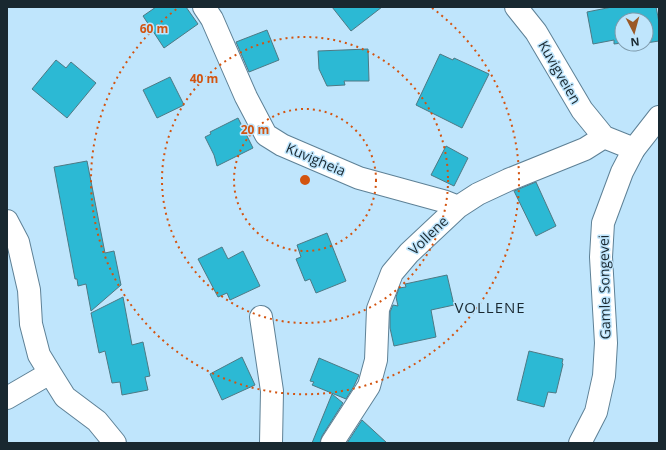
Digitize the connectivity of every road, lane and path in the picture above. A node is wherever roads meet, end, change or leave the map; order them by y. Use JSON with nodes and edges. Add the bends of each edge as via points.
{"nodes":[{"id":1,"x":204,"y":7,"type":"edge"},
{"id":2,"x":516,"y":7,"type":"edge"},
{"id":3,"x":659,"y":117,"type":"edge"},
{"id":4,"x":604,"y":136,"type":"junction"},
{"id":5,"x":634,"y":148,"type":"junction"},
{"id":6,"x":458,"y":207,"type":"junction"},
{"id":7,"x":7,"y":220,"type":"edge"},
{"id":8,"x":261,"y":318,"type":"dead end"},
{"id":9,"x":50,"y":373,"type":"junction"},
{"id":10,"x":7,"y":398,"type":"edge"},
{"id":11,"x":115,"y":443,"type":"edge"},
{"id":12,"x":271,"y":443,"type":"edge"},
{"id":13,"x":332,"y":443,"type":"edge"},
{"id":14,"x":580,"y":443,"type":"edge"}],
"edges":[{"from":1,"to":6,"type":"street","name":"Kuvigheia","via":[[266,135],[282,145],[359,178]]},
{"from":2,"to":4,"type":"street","name":"Kuvigveien","via":[[536,32],[582,110]]},
{"from":3,"to":5,"type":"street","name":"Gamle Songevei"},
{"from":4,"to":5,"type":"street"},
{"from":4,"to":6,"type":"street","name":"Vollene","via":[[585,149],[508,180]]},
{"from":5,"to":14,"type":"street","name":"Gamle Songevei","via":[[622,172],[604,223],[601,257],[606,344],[604,376],[596,412]]},
{"from":6,"to":13,"type":"street","name":"Vollene","via":[[409,253],[392,273],[378,310],[376,360],[369,386]]},
{"from":7,"to":9,"type":"street","via":[[18,242],[29,290],[31,324],[39,355]]},
{"from":8,"to":12,"type":"street","via":[[272,391]]},
{"from":9,"to":10,"type":"street"},
{"from":9,"to":11,"type":"street","via":[[65,398],[97,421]]}]}
